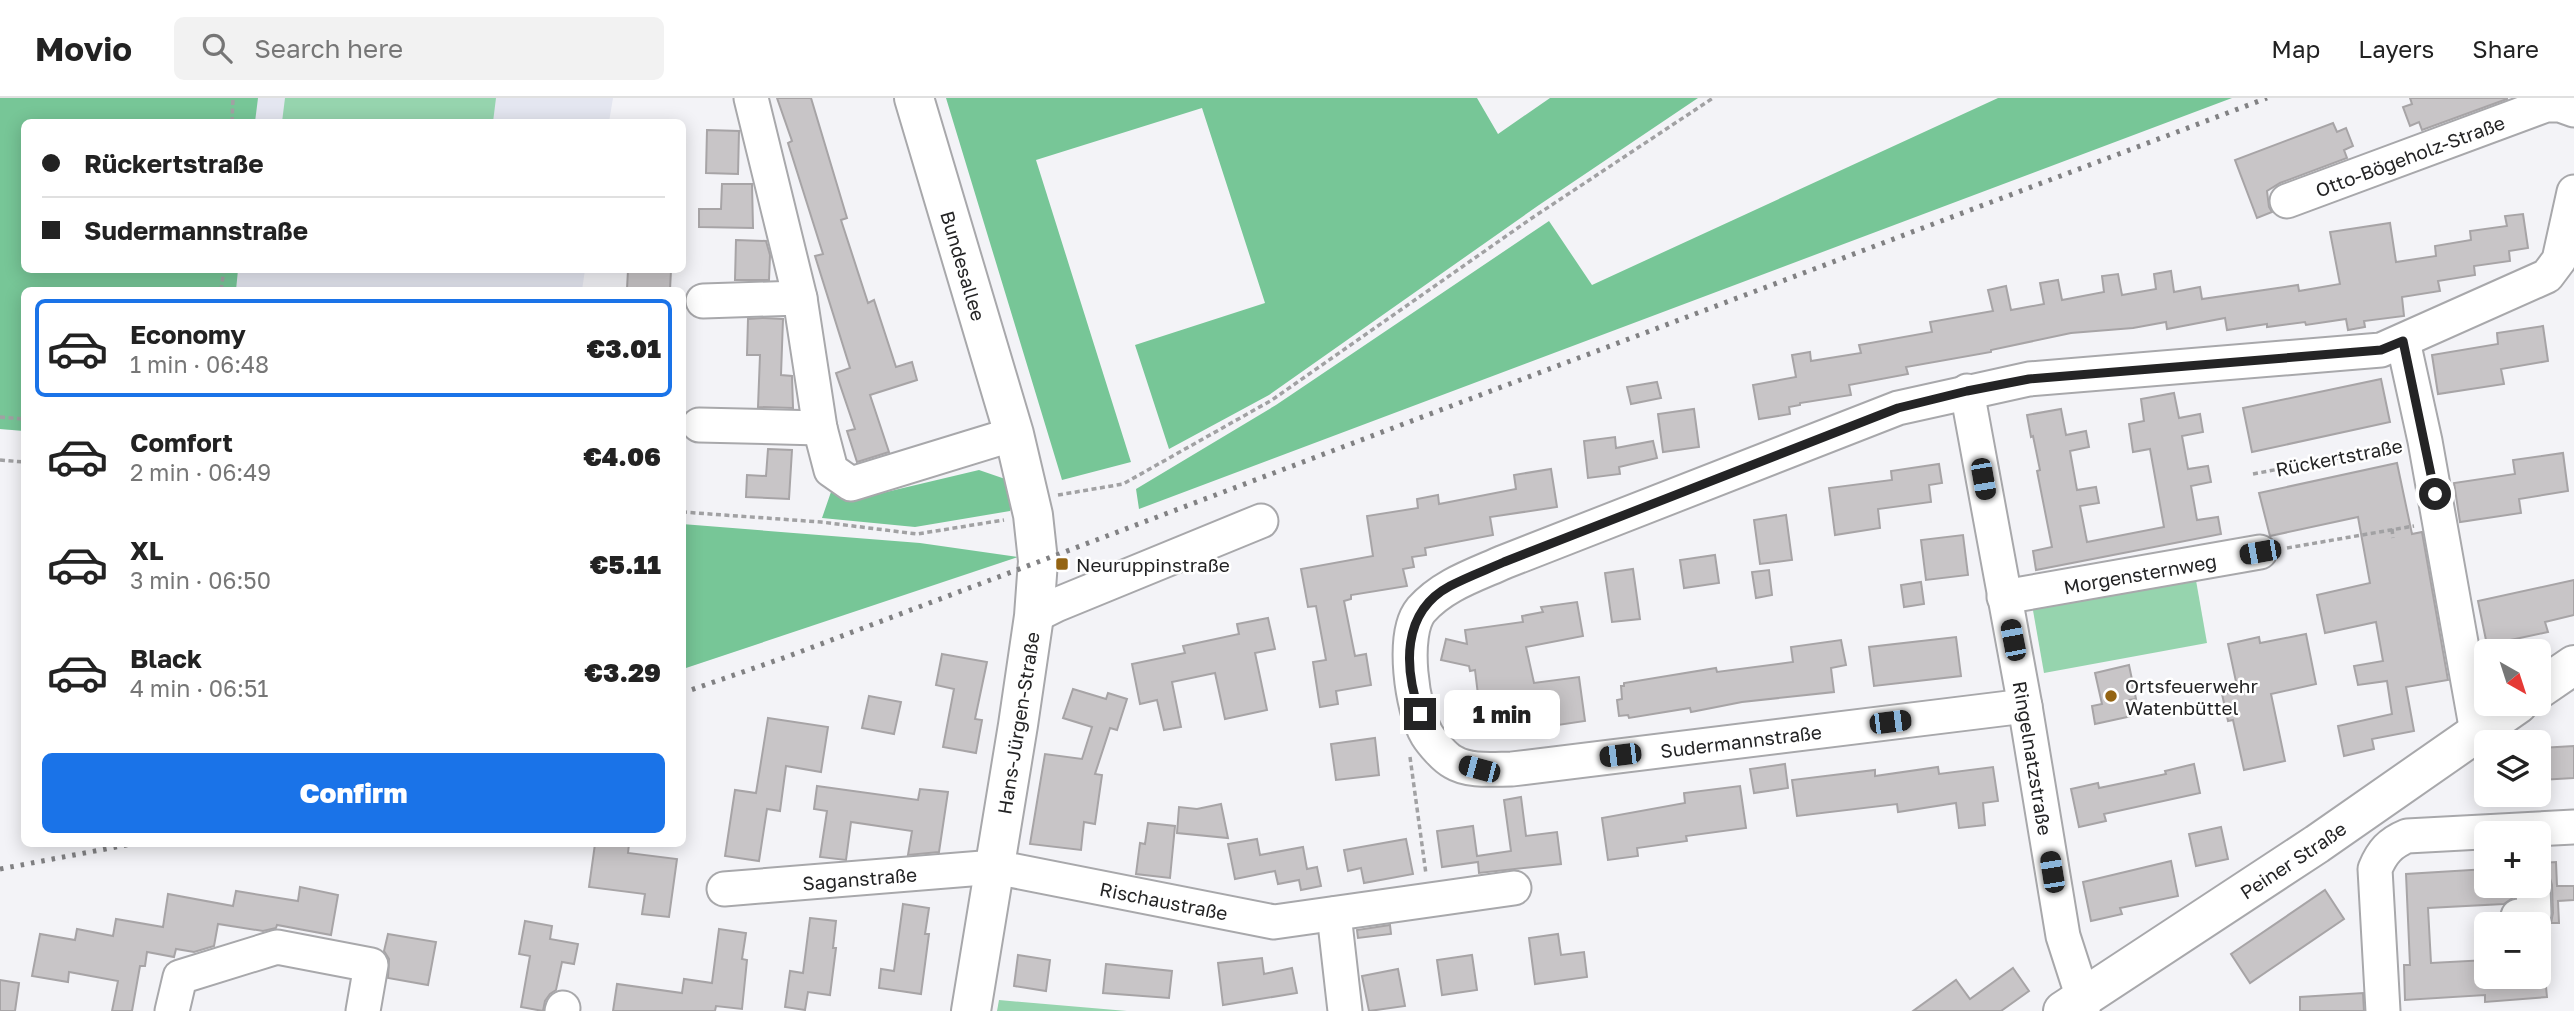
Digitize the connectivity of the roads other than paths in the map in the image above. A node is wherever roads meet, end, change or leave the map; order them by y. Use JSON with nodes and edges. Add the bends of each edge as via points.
{"nodes":[{"id":1,"x":751,"y":98,"type":"edge"},
{"id":2,"x":914,"y":98,"type":"edge"},
{"id":3,"x":2574,"y":110,"type":"edge"},
{"id":4,"x":2574,"y":192,"type":"edge"},
{"id":5,"x":2287,"y":201,"type":"dead end"},
{"id":6,"x":2568,"y":248,"type":"edge"},
{"id":7,"x":800,"y":298,"type":"junction"},
{"id":8,"x":703,"y":301,"type":"dead end"},
{"id":9,"x":2403,"y":341,"type":"junction"},
{"id":10,"x":1967,"y":391,"type":"junction"},
{"id":11,"x":699,"y":425,"type":"dead end"},
{"id":12,"x":820,"y":428,"type":"junction"},
{"id":13,"x":1014,"y":434,"type":"junction"},
{"id":14,"x":1261,"y":521,"type":"dead end"},
{"id":15,"x":2260,"y":552,"type":"road end"},
{"id":16,"x":2004,"y":597,"type":"junction"},
{"id":17,"x":1034,"y":617,"type":"junction"},
{"id":18,"x":2574,"y":665,"type":"edge"},
{"id":19,"x":2552,"y":680,"type":"edge"},
{"id":20,"x":2025,"y":706,"type":"junction"},
{"id":21,"x":2500,"y":716,"type":"edge"},
{"id":22,"x":2477,"y":730,"type":"edge"},
{"id":23,"x":2480,"y":730,"type":"edge"},
{"id":24,"x":2474,"y":734,"type":"edge"},
{"id":25,"x":2574,"y":827,"type":"edge"},
{"id":26,"x":2551,"y":829,"type":"edge"},
{"id":27,"x":2474,"y":833,"type":"edge"},
{"id":28,"x":995,"y":867,"type":"junction"},
{"id":29,"x":1514,"y":888,"type":"dead end"},
{"id":30,"x":724,"y":889,"type":"dead end"},
{"id":31,"x":1334,"y":914,"type":"junction"},
{"id":32,"x":2077,"y":1007,"type":"edge"},
{"id":33,"x":172,"y":1011,"type":"edge"},
{"id":34,"x":363,"y":1011,"type":"edge"},
{"id":35,"x":971,"y":1011,"type":"edge"},
{"id":36,"x":1345,"y":1011,"type":"edge"},
{"id":37,"x":2383,"y":1011,"type":"edge"}],
"edges":[{"from":1,"to":7,"type":"street"},
{"from":2,"to":13,"type":"main road","name":"Bundesallee"},
{"from":3,"to":5,"type":"street","name":"Otto-Bögeholz-Straße","via":[[2546,105]]},
{"from":4,"to":6,"type":"street"},
{"from":6,"to":9,"type":"street","via":[[2547,276]]},
{"from":7,"to":8,"type":"street"},
{"from":7,"to":12,"type":"street"},
{"from":9,"to":10,"type":"street","via":[[2381,350],[2029,379]]},
{"from":9,"to":22,"type":"street","name":"Rückertstraße"},
{"from":10,"to":16,"type":"street","name":"Ringelnatzstraße"},
{"from":10,"to":20,"type":"street","name":"Sudermannstraße","via":[[1898,408],[1448,587],[1419,612],[1410,640],[1413,694],[1427,735],[1453,762],[1479,769],[1512,769]]},
{"from":11,"to":12,"type":"street"},
{"from":12,"to":13,"type":"street","via":[[831,470],[850,484]]},
{"from":13,"to":17,"type":"main road","name":"Hans-Jürgen-Straße","via":[[1041,506]]},
{"from":14,"to":17,"type":"street"},
{"from":15,"to":16,"type":"street","name":"Morgensternweg"},
{"from":16,"to":20,"type":"street","name":"Ringelnatzstraße"},
{"from":17,"to":28,"type":"main road","name":"Hans-Jürgen-Straße"},
{"from":18,"to":19,"type":"main road"},
{"from":20,"to":32,"type":"street","name":"Ringelnatzstraße"},
{"from":21,"to":23,"type":"main road","name":"Peiner Straße"},
{"from":24,"to":32,"type":"main road","name":"Peiner Straße"},
{"from":25,"to":26,"type":"street"},
{"from":27,"to":37,"type":"street","via":[[2407,836],[2382,853],[2375,869]]},
{"from":28,"to":30,"type":"street","name":"Saganstraße"},
{"from":28,"to":31,"type":"street","name":"Rischaustraße","via":[[1274,922]]},
{"from":28,"to":35,"type":"main road","name":"Hans-Jürgen-Straße"},
{"from":29,"to":31,"type":"street","name":"Rischaustraße"},
{"from":31,"to":36,"type":"street"},
{"from":33,"to":34,"type":"street","via":[[180,977],[277,947],[371,965]]}]}
